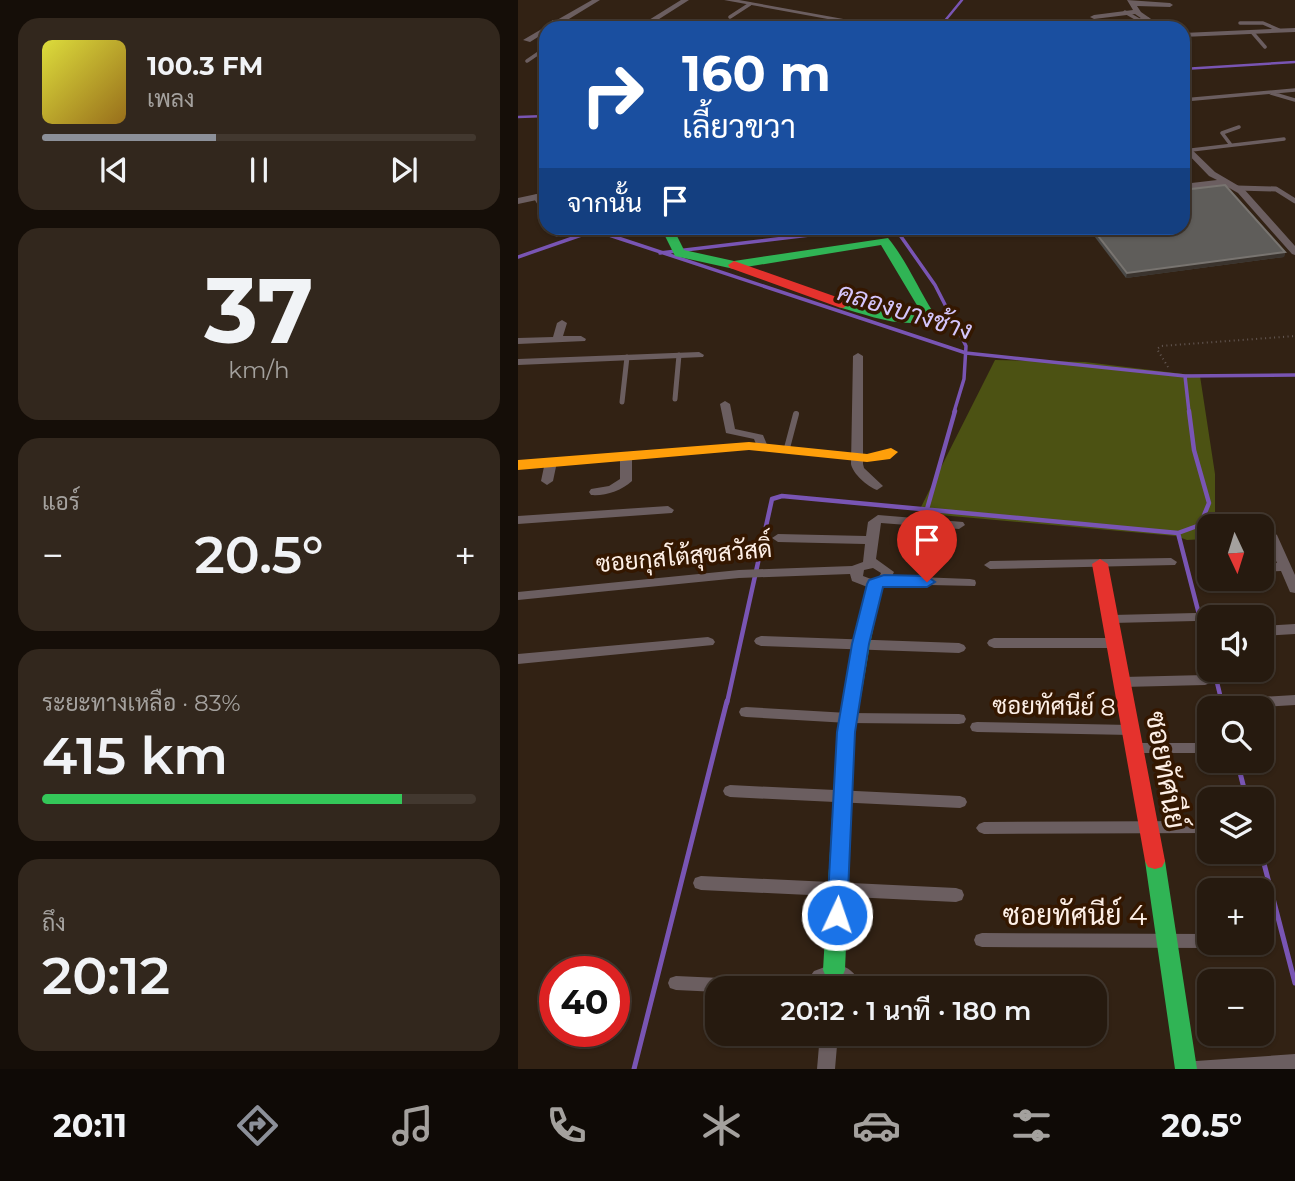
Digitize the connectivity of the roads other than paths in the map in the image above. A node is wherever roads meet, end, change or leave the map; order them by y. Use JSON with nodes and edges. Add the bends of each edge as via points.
{"nodes":[{"id":1,"x":597,"y":0,"type":"edge"},
{"id":2,"x":686,"y":0,"type":"edge"},
{"id":3,"x":730,"y":0,"type":"edge"},
{"id":4,"x":793,"y":0,"type":"edge"},
{"id":5,"x":1131,"y":2,"type":"edge"},
{"id":6,"x":750,"y":4,"type":"junction"},
{"id":7,"x":1170,"y":5,"type":"dead end"},
{"id":8,"x":780,"y":9,"type":"junction"},
{"id":9,"x":1125,"y":12,"type":"junction"},
{"id":10,"x":1137,"y":12,"type":"junction"},
{"id":11,"x":730,"y":17,"type":"dead end"},
{"id":12,"x":1094,"y":17,"type":"dead end"},
{"id":13,"x":840,"y":19,"type":"joint"},
{"id":14,"x":1148,"y":19,"type":"junction"},
{"id":15,"x":557,"y":21,"type":"edge"},
{"id":16,"x":652,"y":21,"type":"edge"},
{"id":17,"x":851,"y":21,"type":"edge"},
{"id":18,"x":1151,"y":21,"type":"edge"},
{"id":19,"x":1240,"y":23,"type":"dead end"},
{"id":20,"x":1279,"y":30,"type":"junction"},
{"id":21,"x":1295,"y":30,"type":"edge"},
{"id":22,"x":539,"y":32,"type":"edge"},
{"id":23,"x":1252,"y":32,"type":"junction"},
{"id":24,"x":1190,"y":35,"type":"edge"},
{"id":25,"x":527,"y":40,"type":"dead end"},
{"id":26,"x":1265,"y":47,"type":"dead end"},
{"id":27,"x":539,"y":53,"type":"edge"},
{"id":28,"x":527,"y":61,"type":"dead end"},
{"id":29,"x":1295,"y":90,"type":"edge"},
{"id":30,"x":1269,"y":92,"type":"junction"},
{"id":31,"x":1190,"y":99,"type":"edge"},
{"id":32,"x":1294,"y":99,"type":"edge"},
{"id":33,"x":1239,"y":127,"type":"dead end"},
{"id":34,"x":1284,"y":139,"type":"dead end"},
{"id":35,"x":1231,"y":145,"type":"junction"},
{"id":36,"x":1190,"y":148,"type":"edge"},
{"id":37,"x":1190,"y":153,"type":"edge"},
{"id":38,"x":1226,"y":182,"type":"junction"},
{"id":39,"x":1190,"y":186,"type":"edge"},
{"id":40,"x":1237,"y":188,"type":"junction"},
{"id":41,"x":539,"y":196,"type":"edge"},
{"id":42,"x":518,"y":201,"type":"edge"},
{"id":43,"x":1295,"y":201,"type":"edge"},
{"id":44,"x":670,"y":235,"type":"edge"},
{"id":45,"x":1295,"y":252,"type":"edge"},
{"id":46,"x":734,"y":265,"type":"junction"},
{"id":47,"x":562,"y":323,"type":"dead end"},
{"id":48,"x":581,"y":339,"type":"dead end"},
{"id":49,"x":557,"y":340,"type":"junction"},
{"id":50,"x":518,"y":341,"type":"edge"},
{"id":51,"x":679,"y":355,"type":"junction"},
{"id":52,"x":699,"y":355,"type":"dead end"},
{"id":53,"x":858,"y":356,"type":"dead end"},
{"id":54,"x":627,"y":357,"type":"junction"},
{"id":55,"x":518,"y":362,"type":"edge"},
{"id":56,"x":675,"y":399,"type":"dead end"},
{"id":57,"x":622,"y":402,"type":"dead end"},
{"id":58,"x":725,"y":404,"type":"dead end"},
{"id":59,"x":796,"y":414,"type":"dead end"},
{"id":60,"x":762,"y":447,"type":"junction"},
{"id":61,"x":788,"y":449,"type":"junction"},
{"id":62,"x":891,"y":452,"type":"dead end"},
{"id":63,"x":857,"y":456,"type":"junction"},
{"id":64,"x":626,"y":457,"type":"junction"},
{"id":65,"x":551,"y":462,"type":"junction"},
{"id":66,"x":518,"y":465,"type":"edge"},
{"id":67,"x":547,"y":481,"type":"dead end"},
{"id":68,"x":877,"y":486,"type":"dead end"},
{"id":69,"x":595,"y":492,"type":"dead end"},
{"id":70,"x":668,"y":510,"type":"dead end"},
{"id":71,"x":518,"y":520,"type":"edge"},
{"id":72,"x":959,"y":525,"type":"dead end"},
{"id":73,"x":778,"y":538,"type":"dead end"},
{"id":74,"x":871,"y":540,"type":"junction"},
{"id":75,"x":1274,"y":542,"type":"edge"},
{"id":76,"x":1171,"y":562,"type":"dead end"},
{"id":77,"x":869,"y":563,"type":"junction"},
{"id":78,"x":1100,"y":564,"type":"junction"},
{"id":79,"x":990,"y":565,"type":"dead end"},
{"id":80,"x":1274,"y":567,"type":"edge"},
{"id":81,"x":1285,"y":567,"type":"junction"},
{"id":82,"x":856,"y":570,"type":"junction"},
{"id":83,"x":880,"y":582,"type":"junction"},
{"id":84,"x":970,"y":583,"type":"dead end"},
{"id":85,"x":1295,"y":589,"type":"edge"},
{"id":86,"x":518,"y":596,"type":"edge"},
{"id":87,"x":1196,"y":617,"type":"dead end"},
{"id":88,"x":1112,"y":619,"type":"junction"},
{"id":89,"x":1295,"y":629,"type":"edge"},
{"id":90,"x":1274,"y":630,"type":"edge"},
{"id":91,"x":761,"y":641,"type":"dead end"},
{"id":92,"x":708,"y":642,"type":"dead end"},
{"id":93,"x":994,"y":643,"type":"dead end"},
{"id":94,"x":1116,"y":643,"type":"junction"},
{"id":95,"x":860,"y":644,"type":"junction"},
{"id":96,"x":959,"y":648,"type":"dead end"},
{"id":97,"x":518,"y":659,"type":"edge"},
{"id":98,"x":1197,"y":680,"type":"edge"},
{"id":99,"x":1123,"y":682,"type":"junction"},
{"id":100,"x":1295,"y":700,"type":"edge"},
{"id":101,"x":1274,"y":701,"type":"edge"},
{"id":102,"x":746,"y":712,"type":"dead end"},
{"id":103,"x":848,"y":718,"type":"junction"},
{"id":104,"x":959,"y":719,"type":"dead end"},
{"id":105,"x":977,"y":727,"type":"dead end"},
{"id":106,"x":1131,"y":730,"type":"junction"},
{"id":107,"x":1197,"y":747,"type":"edge"},
{"id":108,"x":1135,"y":748,"type":"junction"},
{"id":109,"x":730,"y":791,"type":"dead end"},
{"id":110,"x":842,"y":797,"type":"junction"},
{"id":111,"x":960,"y":802,"type":"dead end"},
{"id":112,"x":1150,"y":826,"type":"junction"},
{"id":113,"x":1197,"y":827,"type":"edge"},
{"id":114,"x":984,"y":828,"type":"dead end"},
{"id":115,"x":701,"y":883,"type":"dead end"},
{"id":116,"x":839,"y":888,"type":"junction"},
{"id":117,"x":956,"y":895,"type":"dead end"},
{"id":118,"x":982,"y":940,"type":"dead end"},
{"id":119,"x":1168,"y":942,"type":"junction"},
{"id":120,"x":1197,"y":942,"type":"edge"},
{"id":121,"x":834,"y":970,"type":"junction"},
{"id":122,"x":818,"y":976,"type":"edge"},
{"id":123,"x":848,"y":976,"type":"edge"},
{"id":124,"x":676,"y":983,"type":"dead end"},
{"id":125,"x":705,"y":984,"type":"edge"},
{"id":126,"x":828,"y":1046,"type":"edge"},
{"id":127,"x":1295,"y":1062,"type":"edge"},
{"id":128,"x":826,"y":1069,"type":"edge"},
{"id":129,"x":1186,"y":1069,"type":"edge"},
{"id":130,"x":1196,"y":1069,"type":"edge"}],
"edges":[{"from":1,"to":15,"type":"street"},
{"from":2,"to":16,"type":"street"},
{"from":3,"to":6,"type":"street"},
{"from":4,"to":8,"type":"street"},
{"from":5,"to":7,"type":"street"},
{"from":5,"to":10,"type":"street"},
{"from":6,"to":8,"type":"street"},
{"from":6,"to":11,"type":"lane"},
{"from":8,"to":13,"type":"street"},
{"from":9,"to":10,"type":"street"},
{"from":9,"to":12,"type":"street"},
{"from":9,"to":14,"type":"lane","via":[[1139,20]]},
{"from":10,"to":14,"type":"street"},
{"from":13,"to":17,"type":"street"},
{"from":14,"to":18,"type":"street"},
{"from":19,"to":20,"type":"lane","via":[[1263,23]]},
{"from":20,"to":21,"type":"street"},
{"from":20,"to":23,"type":"street"},
{"from":22,"to":25,"type":"street"},
{"from":23,"to":24,"type":"street"},
{"from":23,"to":26,"type":"lane"},
{"from":27,"to":28,"type":"lane"},
{"from":29,"to":30,"type":"lane"},
{"from":30,"to":31,"type":"lane"},
{"from":30,"to":32,"type":"lane"},
{"from":33,"to":35,"type":"lane","via":[[1223,133]]},
{"from":34,"to":35,"type":"lane"},
{"from":35,"to":36,"type":"lane"},
{"from":37,"to":38,"type":"street"},
{"from":38,"to":39,"type":"street"},
{"from":38,"to":40,"type":"street"},
{"from":40,"to":43,"type":"lane","via":[[1279,190],[1290,193]]},
{"from":40,"to":45,"type":"street"},
{"from":41,"to":42,"type":"street"},
{"from":44,"to":46,"type":"street","via":[[677,251]]},
{"from":46,"to":46,"type":"street","via":[[903,320],[919,320],[927,312],[894,250],[884,241]]},
{"from":47,"to":49,"type":"street"},
{"from":48,"to":49,"type":"street"},
{"from":49,"to":50,"type":"street"},
{"from":51,"to":52,"type":"street"},
{"from":51,"to":54,"type":"street"},
{"from":51,"to":56,"type":"lane"},
{"from":53,"to":63,"type":"street"},
{"from":54,"to":55,"type":"street"},
{"from":54,"to":57,"type":"lane"},
{"from":58,"to":60,"type":"street","via":[[730,431],[754,434]]},
{"from":59,"to":61,"type":"lane"},
{"from":60,"to":61,"type":"street"},
{"from":60,"to":64,"type":"street"},
{"from":61,"to":63,"type":"street"},
{"from":62,"to":63,"type":"street","via":[[880,457]]},
{"from":63,"to":68,"type":"street","via":[[858,469]]},
{"from":64,"to":65,"type":"street"},
{"from":64,"to":69,"type":"street","via":[[626,481]]},
{"from":65,"to":66,"type":"street"},
{"from":65,"to":67,"type":"street"},
{"from":70,"to":71,"type":"street"},
{"from":72,"to":74,"type":"street","via":[[878,519]]},
{"from":73,"to":74,"type":"street"},
{"from":74,"to":77,"type":"street"},
{"from":75,"to":81,"type":"street"},
{"from":76,"to":78,"type":"street"},
{"from":77,"to":82,"type":"street","name":"ซอยกุสโต้สุขสวัสดิ์"},
{"from":77,"to":83,"type":"street","via":[[886,568]]},
{"from":78,"to":79,"type":"street"},
{"from":78,"to":88,"type":"street","name":"ซอยทัศนีย์"},
{"from":80,"to":81,"type":"street"},
{"from":81,"to":85,"type":"street"},
{"from":82,"to":83,"type":"street","via":[[859,581]]},
{"from":82,"to":86,"type":"street","name":"ซอยกุสโต้สุขสวัสดิ์","via":[[739,574]]},
{"from":83,"to":84,"type":"street"},
{"from":83,"to":95,"type":"street"},
{"from":87,"to":88,"type":"street"},
{"from":88,"to":94,"type":"street","name":"ซอยทัศนีย์"},
{"from":89,"to":90,"type":"street"},
{"from":91,"to":95,"type":"street"},
{"from":92,"to":97,"type":"street"},
{"from":93,"to":94,"type":"street"},
{"from":94,"to":99,"type":"street","name":"ซอยทัศนีย์"},
{"from":95,"to":96,"type":"street"},
{"from":95,"to":103,"type":"street"},
{"from":98,"to":99,"type":"street"},
{"from":99,"to":106,"type":"street","name":"ซอยทัศนีย์"},
{"from":100,"to":101,"type":"street"},
{"from":102,"to":103,"type":"street"},
{"from":103,"to":104,"type":"street"},
{"from":103,"to":110,"type":"street"},
{"from":105,"to":106,"type":"street","name":"ซอยทัศนีย์ 8"},
{"from":106,"to":108,"type":"street","name":"ซอยทัศนีย์"},
{"from":107,"to":108,"type":"street"},
{"from":108,"to":112,"type":"street","name":"ซอยทัศนีย์"},
{"from":109,"to":110,"type":"street"},
{"from":110,"to":111,"type":"street"},
{"from":110,"to":116,"type":"street"},
{"from":112,"to":113,"type":"street"},
{"from":112,"to":114,"type":"street"},
{"from":112,"to":119,"type":"street","name":"ซอยทัศนีย์"},
{"from":115,"to":116,"type":"street"},
{"from":116,"to":117,"type":"street"},
{"from":116,"to":121,"type":"street"},
{"from":118,"to":119,"type":"street","name":"ซอยทัศนีย์ 4"},
{"from":119,"to":120,"type":"street","name":"ซอยทัศนีย์ 4"},
{"from":119,"to":129,"type":"street","name":"ซอยทัศนีย์"},
{"from":121,"to":122,"type":"street"},
{"from":121,"to":123,"type":"street"},
{"from":124,"to":125,"type":"street"},
{"from":126,"to":128,"type":"street"},
{"from":127,"to":130,"type":"street"}]}
